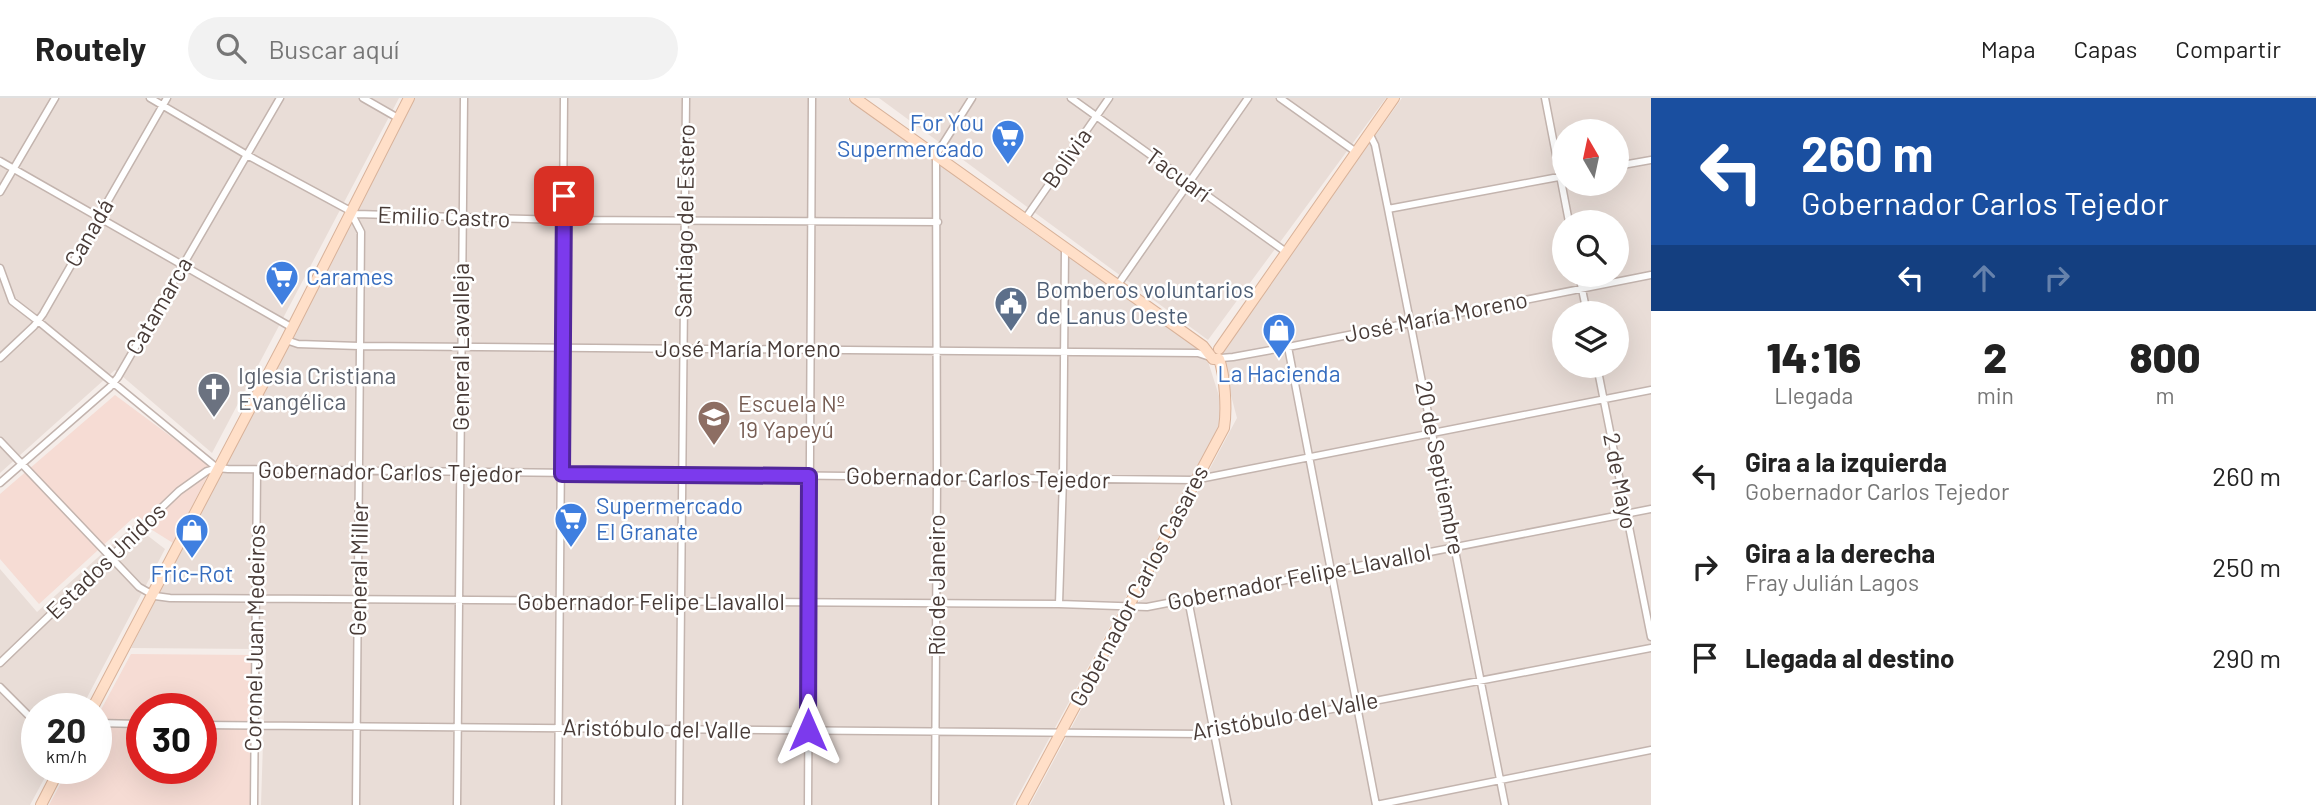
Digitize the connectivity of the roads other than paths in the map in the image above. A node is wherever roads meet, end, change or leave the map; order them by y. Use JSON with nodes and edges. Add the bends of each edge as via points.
{"nodes":[{"id":1,"x":55,"y":98,"type":"edge"},
{"id":2,"x":150,"y":98,"type":"edge"},
{"id":3,"x":167,"y":98,"type":"edge"},
{"id":4,"x":280,"y":98,"type":"edge"},
{"id":5,"x":363,"y":98,"type":"edge"},
{"id":6,"x":409,"y":98,"type":"edge"},
{"id":7,"x":464,"y":98,"type":"edge"},
{"id":8,"x":565,"y":98,"type":"edge"},
{"id":9,"x":686,"y":98,"type":"edge"},
{"id":10,"x":813,"y":98,"type":"edge"},
{"id":11,"x":855,"y":98,"type":"edge"},
{"id":12,"x":972,"y":98,"type":"edge"},
{"id":13,"x":1070,"y":98,"type":"edge"},
{"id":14,"x":1109,"y":98,"type":"edge"},
{"id":15,"x":1248,"y":98,"type":"edge"},
{"id":16,"x":1280,"y":98,"type":"edge"},
{"id":17,"x":1394,"y":98,"type":"edge"},
{"id":18,"x":1545,"y":98,"type":"edge"},
{"id":19,"x":162,"y":106,"type":"junction"},
{"id":20,"x":1096,"y":116,"type":"junction"},
{"id":21,"x":398,"y":118,"type":"junction"},
{"id":22,"x":1552,"y":130,"type":"edge"},
{"id":23,"x":1369,"y":133,"type":"junction"},
{"id":24,"x":1356,"y":152,"type":"junction"},
{"id":25,"x":247,"y":155,"type":"junction"},
{"id":26,"x":936,"y":155,"type":"junction"},
{"id":27,"x":1651,"y":160,"type":"edge"},
{"id":28,"x":0,"y":161,"type":"edge"},
{"id":29,"x":1629,"y":164,"type":"edge"},
{"id":30,"x":14,"y":170,"type":"junction"},
{"id":31,"x":1552,"y":178,"type":"edge"},
{"id":32,"x":1188,"y":183,"type":"junction"},
{"id":33,"x":0,"y":192,"type":"edge"},
{"id":34,"x":1388,"y":209,"type":"junction"},
{"id":35,"x":349,"y":211,"type":"junction"},
{"id":36,"x":98,"y":217,"type":"junction"},
{"id":37,"x":462,"y":219,"type":"junction"},
{"id":38,"x":1025,"y":219,"type":"junction"},
{"id":39,"x":564,"y":220,"type":"junction"},
{"id":40,"x":685,"y":221,"type":"junction"},
{"id":41,"x":812,"y":222,"type":"junction"},
{"id":42,"x":938,"y":222,"type":"junction"},
{"id":43,"x":1065,"y":249,"type":"junction"},
{"id":44,"x":1286,"y":252,"type":"junction"},
{"id":45,"x":183,"y":265,"type":"junction"},
{"id":46,"x":0,"y":268,"type":"edge"},
{"id":47,"x":1651,"y":275,"type":"edge"},
{"id":48,"x":1118,"y":286,"type":"junction"},
{"id":49,"x":1582,"y":288,"type":"junction"},
{"id":50,"x":1585,"y":301,"type":"edge"},
{"id":51,"x":38,"y":321,"type":"junction"},
{"id":52,"x":1411,"y":322,"type":"junction"},
{"id":53,"x":291,"y":327,"type":"junction"},
{"id":54,"x":286,"y":340,"type":"junction"},
{"id":55,"x":359,"y":346,"type":"junction"},
{"id":56,"x":461,"y":346,"type":"junction"},
{"id":57,"x":1288,"y":347,"type":"junction"},
{"id":58,"x":562,"y":348,"type":"junction"},
{"id":59,"x":684,"y":349,"type":"junction"},
{"id":60,"x":810,"y":350,"type":"junction"},
{"id":61,"x":937,"y":350,"type":"junction"},
{"id":62,"x":1065,"y":351,"type":"junction"},
{"id":63,"x":1216,"y":354,"type":"junction"},
{"id":64,"x":0,"y":358,"type":"edge"},
{"id":65,"x":1599,"y":378,"type":"edge"},
{"id":66,"x":114,"y":383,"type":"junction"},
{"id":67,"x":1651,"y":390,"type":"edge"},
{"id":68,"x":1604,"y":400,"type":"junction"},
{"id":69,"x":1433,"y":433,"type":"junction"},
{"id":70,"x":0,"y":441,"type":"edge"},
{"id":71,"x":1310,"y":458,"type":"junction"},
{"id":72,"x":21,"y":463,"type":"junction"},
{"id":73,"x":217,"y":468,"type":"junction"},
{"id":74,"x":257,"y":471,"type":"junction"},
{"id":75,"x":360,"y":471,"type":"junction"},
{"id":76,"x":461,"y":473,"type":"junction"},
{"id":77,"x":562,"y":474,"type":"junction"},
{"id":78,"x":682,"y":475,"type":"junction"},
{"id":79,"x":809,"y":476,"type":"junction"},
{"id":80,"x":937,"y":477,"type":"junction"},
{"id":81,"x":1063,"y":478,"type":"junction"},
{"id":82,"x":1194,"y":480,"type":"junction"},
{"id":83,"x":0,"y":483,"type":"edge"},
{"id":84,"x":1651,"y":509,"type":"edge"},
{"id":85,"x":1627,"y":514,"type":"junction"},
{"id":86,"x":1455,"y":547,"type":"junction"},
{"id":87,"x":111,"y":557,"type":"junction"},
{"id":88,"x":1332,"y":571,"type":"junction"},
{"id":89,"x":151,"y":594,"type":"junction"},
{"id":90,"x":1188,"y":599,"type":"junction"},
{"id":91,"x":256,"y":600,"type":"junction"},
{"id":92,"x":359,"y":600,"type":"junction"},
{"id":93,"x":459,"y":600,"type":"junction"},
{"id":94,"x":560,"y":601,"type":"junction"},
{"id":95,"x":681,"y":603,"type":"junction"},
{"id":96,"x":808,"y":603,"type":"junction"},
{"id":97,"x":937,"y":603,"type":"junction"},
{"id":98,"x":1059,"y":604,"type":"junction"},
{"id":99,"x":1130,"y":606,"type":"junction"},
{"id":100,"x":1651,"y":637,"type":"edge"},
{"id":101,"x":1651,"y":648,"type":"edge"},
{"id":102,"x":0,"y":663,"type":"edge"},
{"id":103,"x":1482,"y":681,"type":"junction"},
{"id":104,"x":0,"y":687,"type":"edge"},
{"id":105,"x":101,"y":693,"type":"edge"},
{"id":106,"x":1357,"y":705,"type":"junction"},
{"id":107,"x":21,"y":708,"type":"edge"},
{"id":108,"x":217,"y":725,"type":"edge"},
{"id":109,"x":254,"y":725,"type":"junction"},
{"id":110,"x":356,"y":726,"type":"junction"},
{"id":111,"x":458,"y":727,"type":"junction"},
{"id":112,"x":559,"y":728,"type":"junction"},
{"id":113,"x":679,"y":730,"type":"junction"},
{"id":114,"x":808,"y":730,"type":"junction"},
{"id":115,"x":935,"y":731,"type":"junction"},
{"id":116,"x":1062,"y":732,"type":"junction"},
{"id":117,"x":1214,"y":733,"type":"junction"},
{"id":118,"x":1651,"y":750,"type":"edge"},
{"id":119,"x":1500,"y":780,"type":"junction"},
{"id":120,"x":52,"y":784,"type":"edge"},
{"id":121,"x":41,"y":805,"type":"edge"},
{"id":122,"x":254,"y":805,"type":"edge"},
{"id":123,"x":356,"y":805,"type":"edge"},
{"id":124,"x":457,"y":805,"type":"edge"},
{"id":125,"x":558,"y":805,"type":"edge"},
{"id":126,"x":679,"y":805,"type":"edge"},
{"id":127,"x":808,"y":805,"type":"edge"},
{"id":128,"x":935,"y":805,"type":"edge"},
{"id":129,"x":1022,"y":805,"type":"edge"},
{"id":130,"x":1228,"y":805,"type":"edge"},
{"id":131,"x":1376,"y":805,"type":"edge"},
{"id":132,"x":1505,"y":805,"type":"edge"}],
"edges":[{"from":1,"to":30,"type":"street"},
{"from":2,"to":19,"type":"street","name":"Emilio Castro"},
{"from":3,"to":19,"type":"street","name":"Canadá"},
{"from":4,"to":25,"type":"street","name":"Catamarca"},
{"from":5,"to":21,"type":"street"},
{"from":6,"to":21,"type":"street"},
{"from":7,"to":37,"type":"street","name":"General Lavalleja"},
{"from":8,"to":39,"type":"street"},
{"from":9,"to":40,"type":"street","name":"Santiago del Estero"},
{"from":10,"to":41,"type":"street"},
{"from":11,"to":26,"type":"street"},
{"from":12,"to":26,"type":"street"},
{"from":13,"to":20,"type":"street","name":"Tacuarí"},
{"from":14,"to":20,"type":"street","name":"Bolivia"},
{"from":15,"to":32,"type":"street"},
{"from":16,"to":24,"type":"street"},
{"from":17,"to":23,"type":"street"},
{"from":18,"to":22,"type":"street"},
{"from":19,"to":25,"type":"street","name":"Emilio Castro"},
{"from":19,"to":36,"type":"street","name":"Canadá"},
{"from":20,"to":32,"type":"street","name":"Tacuarí"},
{"from":20,"to":38,"type":"street","name":"Bolivia"},
{"from":21,"to":35,"type":"street"},
{"from":23,"to":24,"type":"street"},
{"from":23,"to":34,"type":"street","name":"20 de Septiembre"},
{"from":24,"to":44,"type":"street"},
{"from":25,"to":35,"type":"street","name":"Emilio Castro"},
{"from":25,"to":45,"type":"street","name":"Catamarca"},
{"from":26,"to":38,"type":"street"},
{"from":26,"to":42,"type":"street","name":"Río de Janeiro"},
{"from":27,"to":29,"type":"street"},
{"from":28,"to":30,"type":"street"},
{"from":30,"to":33,"type":"street"},
{"from":30,"to":36,"type":"street"},
{"from":31,"to":34,"type":"street"},
{"from":32,"to":44,"type":"street","name":"Tacuarí"},
{"from":32,"to":48,"type":"street"},
{"from":34,"to":52,"type":"street","name":"20 de Septiembre"},
{"from":35,"to":37,"type":"street","name":"Emilio Castro"},
{"from":35,"to":53,"type":"street"},
{"from":35,"to":55,"type":"street","name":"General Miller","via":[[360,232]]},
{"from":36,"to":45,"type":"street"},
{"from":36,"to":51,"type":"street","name":"Canadá"},
{"from":37,"to":39,"type":"street","name":"Emilio Castro"},
{"from":37,"to":56,"type":"street","name":"General Lavalleja"},
{"from":38,"to":43,"type":"street"},
{"from":39,"to":40,"type":"street","name":"Emilio Castro"},
{"from":39,"to":58,"type":"street"},
{"from":40,"to":41,"type":"street","name":"Emilio Castro"},
{"from":40,"to":59,"type":"street","name":"Santiago del Estero"},
{"from":41,"to":42,"type":"street","name":"Emilio Castro"},
{"from":41,"to":60,"type":"street"},
{"from":42,"to":61,"type":"street","name":"Río de Janeiro"},
{"from":43,"to":48,"type":"street"},
{"from":43,"to":62,"type":"street"},
{"from":44,"to":63,"type":"street"},
{"from":45,"to":53,"type":"street"},
{"from":45,"to":66,"type":"street","name":"Catamarca"},
{"from":46,"to":51,"type":"street","via":[[12,301]]},
{"from":47,"to":49,"type":"street","name":"José María Moreno"},
{"from":48,"to":63,"type":"street"},
{"from":49,"to":50,"type":"street"},
{"from":49,"to":52,"type":"street","name":"José María Moreno"},
{"from":51,"to":64,"type":"street","name":"Canadá"},
{"from":51,"to":66,"type":"street"},
{"from":52,"to":57,"type":"street","name":"José María Moreno"},
{"from":52,"to":69,"type":"street","name":"20 de Septiembre"},
{"from":53,"to":54,"type":"street"},
{"from":54,"to":55,"type":"street","name":"José María Moreno"},
{"from":54,"to":73,"type":"street"},
{"from":55,"to":56,"type":"street","name":"José María Moreno"},
{"from":55,"to":75,"type":"street","name":"General Miller"},
{"from":56,"to":58,"type":"street","name":"José María Moreno"},
{"from":56,"to":76,"type":"street","name":"General Lavalleja"},
{"from":57,"to":63,"type":"street","name":"José María Moreno","via":[[1233,357]]},
{"from":57,"to":71,"type":"street"},
{"from":58,"to":59,"type":"street","name":"José María Moreno"},
{"from":58,"to":77,"type":"street"},
{"from":59,"to":60,"type":"street","name":"José María Moreno"},
{"from":59,"to":78,"type":"street","name":"Santiago del Estero"},
{"from":60,"to":61,"type":"street","name":"José María Moreno"},
{"from":60,"to":79,"type":"street"},
{"from":61,"to":62,"type":"street","name":"José María Moreno"},
{"from":61,"to":80,"type":"street","name":"Río de Janeiro"},
{"from":62,"to":63,"type":"street","name":"José María Moreno"},
{"from":62,"to":81,"type":"street"},
{"from":63,"to":82,"type":"street","name":"Gobernador Carlos Casares","via":[[1222,371],[1224,428]]},
{"from":65,"to":68,"type":"street","name":"2 de Mayo"},
{"from":66,"to":72,"type":"street","name":"Catamarca"},
{"from":66,"to":73,"type":"street"},
{"from":67,"to":68,"type":"street","name":"Gobernador Carlos Tejedor"},
{"from":68,"to":69,"type":"street","name":"Gobernador Carlos Tejedor"},
{"from":68,"to":85,"type":"street","name":"2 de Mayo"},
{"from":69,"to":71,"type":"street","name":"Gobernador Carlos Tejedor"},
{"from":69,"to":86,"type":"street","name":"20 de Septiembre"},
{"from":70,"to":72,"type":"street"},
{"from":71,"to":82,"type":"street","name":"Gobernador Carlos Tejedor"},
{"from":71,"to":88,"type":"street"},
{"from":72,"to":83,"type":"street","name":"Catamarca"},
{"from":72,"to":87,"type":"street"},
{"from":73,"to":74,"type":"street","name":"Gobernador Carlos Tejedor"},
{"from":73,"to":87,"type":"street","name":"Estados Unidos","via":[[188,484]]},
{"from":73,"to":89,"type":"street"},
{"from":74,"to":75,"type":"street","name":"Gobernador Carlos Tejedor"},
{"from":74,"to":91,"type":"street","name":"Coronel Juan Medeiros"},
{"from":75,"to":76,"type":"street","name":"Gobernador Carlos Tejedor"},
{"from":75,"to":92,"type":"street","name":"General Miller"},
{"from":76,"to":77,"type":"street","name":"Gobernador Carlos Tejedor"},
{"from":76,"to":93,"type":"street","name":"General Lavalleja"},
{"from":77,"to":78,"type":"street","name":"Gobernador Carlos Tejedor"},
{"from":77,"to":94,"type":"street"},
{"from":78,"to":79,"type":"street","name":"Gobernador Carlos Tejedor"},
{"from":78,"to":95,"type":"street","name":"Santiago del Estero"},
{"from":79,"to":80,"type":"street","name":"Gobernador Carlos Tejedor"},
{"from":79,"to":96,"type":"street"},
{"from":80,"to":81,"type":"street","name":"Gobernador Carlos Tejedor"},
{"from":80,"to":97,"type":"street","name":"Río de Janeiro"},
{"from":81,"to":82,"type":"street","name":"Gobernador Carlos Tejedor"},
{"from":81,"to":98,"type":"street"},
{"from":82,"to":99,"type":"street","name":"Gobernador Carlos Casares"},
{"from":84,"to":85,"type":"street","name":"Gobernador Felipe Llavallol"},
{"from":85,"to":86,"type":"street","name":"Gobernador Felipe Llavallol"},
{"from":85,"to":100,"type":"street","name":"2 de Mayo"},
{"from":86,"to":88,"type":"street","name":"Gobernador Felipe Llavallol"},
{"from":86,"to":103,"type":"street","name":"20 de Septiembre"},
{"from":87,"to":89,"type":"street"},
{"from":87,"to":102,"type":"street","name":"Estados Unidos"},
{"from":88,"to":90,"type":"street","name":"Gobernador Felipe Llavallol"},
{"from":88,"to":106,"type":"street"},
{"from":89,"to":91,"type":"street","name":"Gobernador Felipe Llavallol"},
{"from":89,"to":105,"type":"street"},
{"from":90,"to":99,"type":"street","name":"Gobernador Felipe Llavallol"},
{"from":90,"to":117,"type":"street"},
{"from":91,"to":92,"type":"street","name":"Gobernador Felipe Llavallol"},
{"from":91,"to":109,"type":"street","name":"Coronel Juan Medeiros"},
{"from":92,"to":93,"type":"street","name":"Gobernador Felipe Llavallol"},
{"from":92,"to":110,"type":"street","name":"General Miller"},
{"from":93,"to":94,"type":"street","name":"Gobernador Felipe Llavallol"},
{"from":93,"to":111,"type":"street","name":"General Lavalleja"},
{"from":94,"to":95,"type":"street","name":"Gobernador Felipe Llavallol"},
{"from":94,"to":112,"type":"street"},
{"from":95,"to":96,"type":"street","name":"Gobernador Felipe Llavallol"},
{"from":95,"to":113,"type":"street","name":"Santiago del Estero"},
{"from":96,"to":97,"type":"street","name":"Gobernador Felipe Llavallol"},
{"from":96,"to":114,"type":"street"},
{"from":97,"to":98,"type":"street","name":"Gobernador Felipe Llavallol"},
{"from":97,"to":115,"type":"street","name":"Río de Janeiro"},
{"from":98,"to":99,"type":"street","name":"Gobernador Felipe Llavallol"},
{"from":99,"to":116,"type":"street","name":"Gobernador Carlos Casares"},
{"from":101,"to":103,"type":"street","name":"Aristóbulo del Valle"},
{"from":103,"to":106,"type":"street","name":"Aristóbulo del Valle"},
{"from":103,"to":119,"type":"street","name":"20 de Septiembre"},
{"from":104,"to":107,"type":"street"},
{"from":106,"to":117,"type":"street","name":"Aristóbulo del Valle"},
{"from":106,"to":131,"type":"street"},
{"from":108,"to":109,"type":"street","name":"Aristóbulo del Valle"},
{"from":109,"to":110,"type":"street","name":"Aristóbulo del Valle"},
{"from":109,"to":122,"type":"street","name":"Coronel Juan Medeiros"},
{"from":110,"to":111,"type":"street","name":"Aristóbulo del Valle"},
{"from":110,"to":123,"type":"street","name":"General Miller"},
{"from":111,"to":112,"type":"street","name":"Aristóbulo del Valle"},
{"from":111,"to":124,"type":"street","name":"General Lavalleja"},
{"from":112,"to":113,"type":"street","name":"Aristóbulo del Valle"},
{"from":112,"to":125,"type":"street"},
{"from":113,"to":114,"type":"street","name":"Aristóbulo del Valle"},
{"from":113,"to":126,"type":"street","name":"Santiago del Estero"},
{"from":114,"to":115,"type":"street","name":"Aristóbulo del Valle"},
{"from":114,"to":127,"type":"street"},
{"from":115,"to":116,"type":"street","name":"Aristóbulo del Valle"},
{"from":115,"to":128,"type":"street","name":"Río de Janeiro"},
{"from":116,"to":117,"type":"street","name":"Aristóbulo del Valle"},
{"from":116,"to":129,"type":"street","name":"Gobernador Carlos Casares"},
{"from":117,"to":130,"type":"street"},
{"from":118,"to":119,"type":"street"},
{"from":119,"to":131,"type":"street"},
{"from":119,"to":132,"type":"street","name":"20 de Septiembre"},
{"from":120,"to":121,"type":"street"}]}
